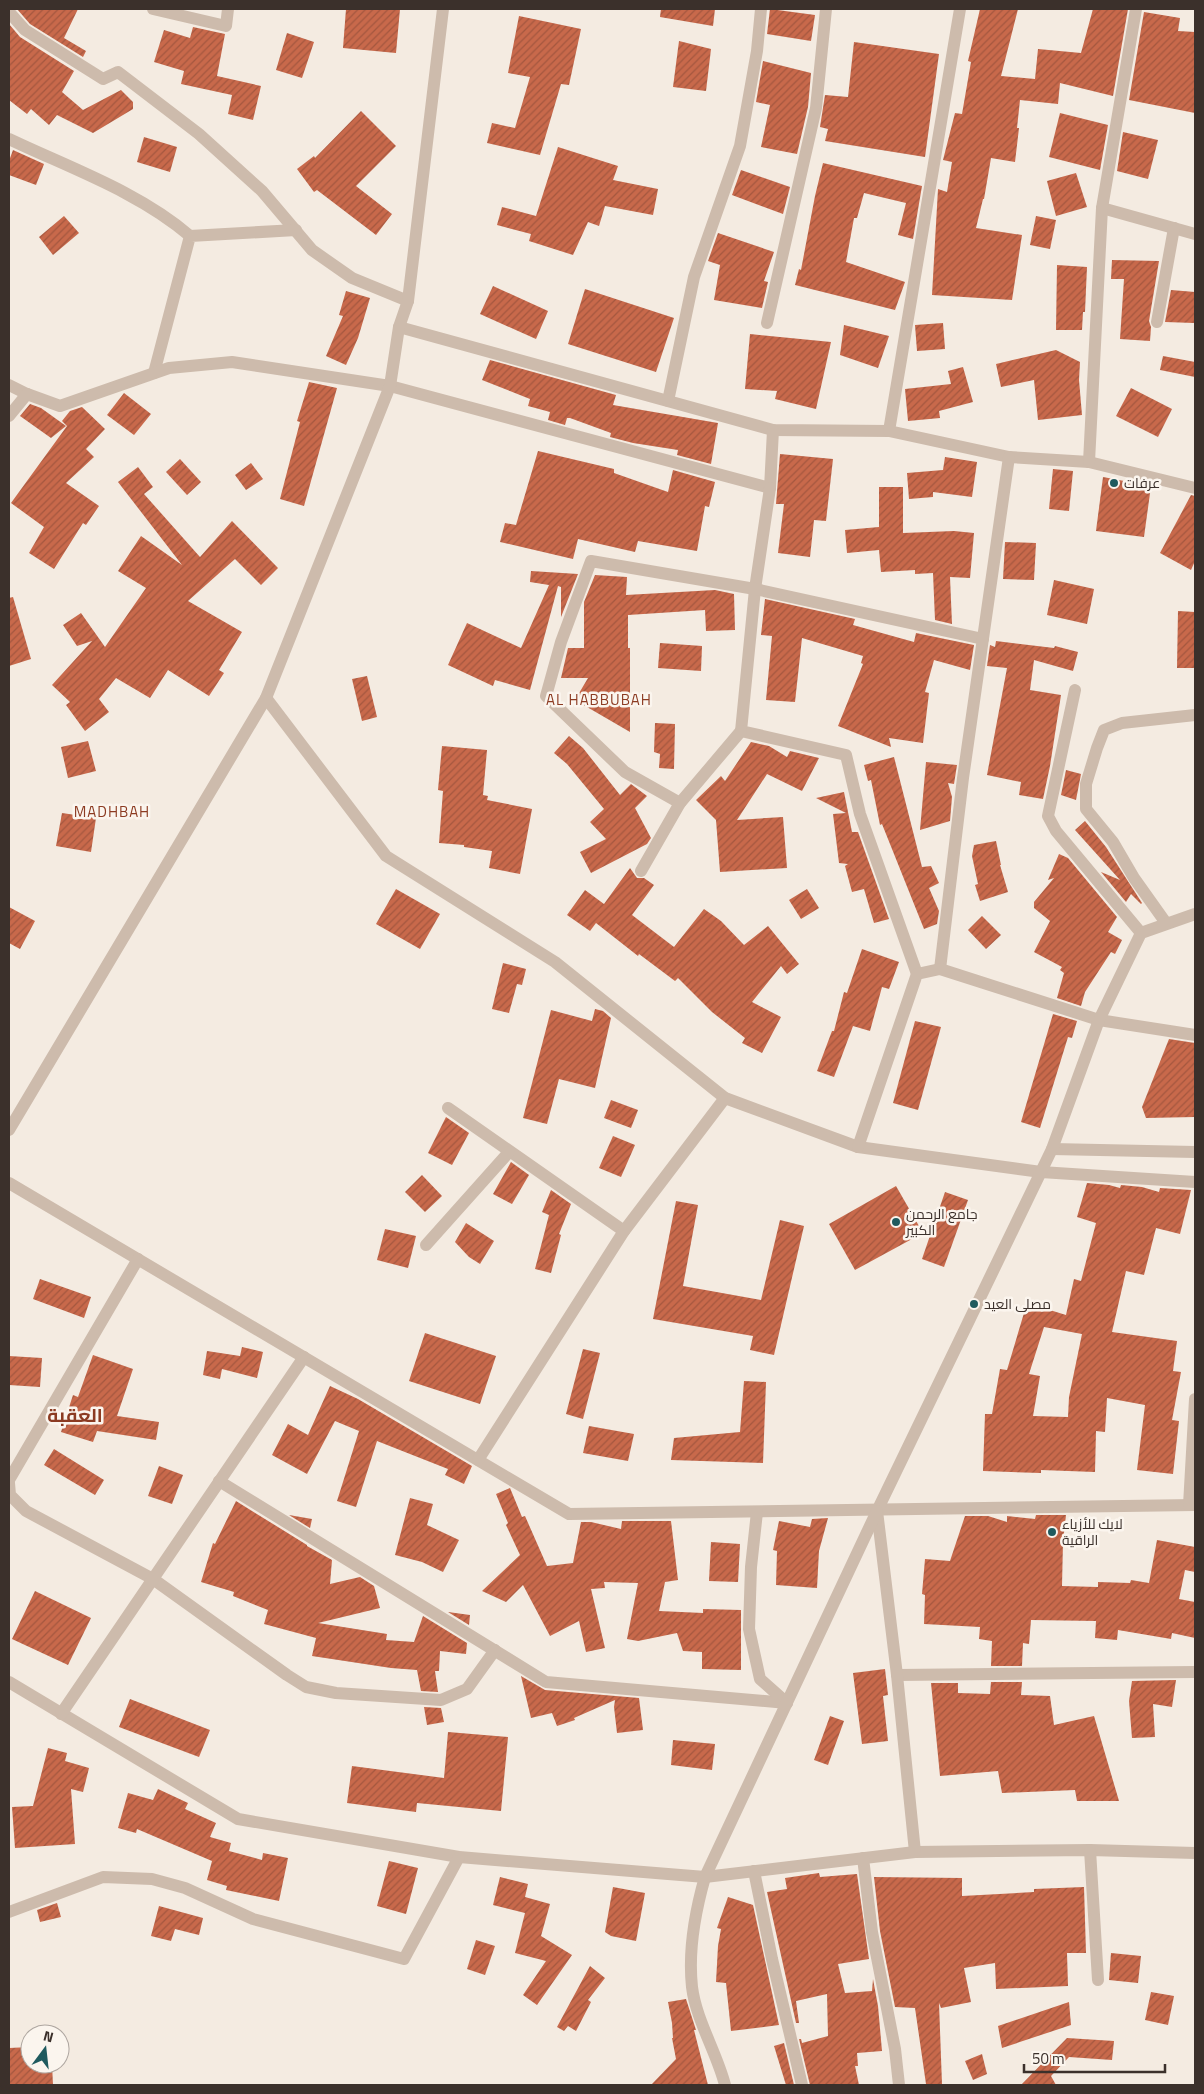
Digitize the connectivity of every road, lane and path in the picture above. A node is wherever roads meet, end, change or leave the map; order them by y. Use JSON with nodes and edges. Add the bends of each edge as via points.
{"nodes":[{"id":1,"x":153,"y":9,"type":"edge"},
{"id":2,"x":228,"y":9,"type":"edge"},
{"id":3,"x":443,"y":9,"type":"edge"},
{"id":4,"x":761,"y":9,"type":"edge"},
{"id":5,"x":826,"y":9,"type":"edge"},
{"id":6,"x":960,"y":9,"type":"edge"},
{"id":7,"x":1136,"y":9,"type":"edge"},
{"id":8,"x":9,"y":12,"type":"edge"},
{"id":9,"x":9,"y":139,"type":"edge"},
{"id":10,"x":1102,"y":208,"type":"junction"},
{"id":11,"x":1174,"y":228,"type":"junction"},
{"id":12,"x":296,"y":230,"type":"junction"},
{"id":13,"x":1195,"y":234,"type":"edge"},
{"id":14,"x":190,"y":236,"type":"junction"},
{"id":15,"x":408,"y":301,"type":"junction"},
{"id":16,"x":1157,"y":322,"type":"dead end"},
{"id":17,"x":767,"y":323,"type":"dead end"},
{"id":18,"x":399,"y":327,"type":"junction"},
{"id":19,"x":154,"y":373,"type":"junction"},
{"id":20,"x":9,"y":385,"type":"edge"},
{"id":21,"x":390,"y":386,"type":"junction"},
{"id":22,"x":27,"y":394,"type":"junction"},
{"id":23,"x":668,"y":401,"type":"junction"},
{"id":24,"x":9,"y":416,"type":"edge"},
{"id":25,"x":773,"y":430,"type":"junction"},
{"id":26,"x":889,"y":431,"type":"junction"},
{"id":27,"x":1009,"y":457,"type":"junction"},
{"id":28,"x":1089,"y":462,"type":"junction"},
{"id":29,"x":770,"y":488,"type":"junction"},
{"id":30,"x":1195,"y":488,"type":"edge"},
{"id":31,"x":755,"y":588,"type":"junction"},
{"id":32,"x":983,"y":639,"type":"junction"},
{"id":33,"x":1075,"y":690,"type":"dead end"},
{"id":34,"x":266,"y":698,"type":"junction"},
{"id":35,"x":1195,"y":715,"type":"edge"},
{"id":36,"x":741,"y":730,"type":"junction"},
{"id":37,"x":680,"y":803,"type":"junction"},
{"id":38,"x":641,"y":871,"type":"dead end"},
{"id":39,"x":1195,"y":914,"type":"edge"},
{"id":40,"x":1166,"y":923,"type":"junction"},
{"id":41,"x":1141,"y":933,"type":"junction"},
{"id":42,"x":940,"y":969,"type":"junction"},
{"id":43,"x":917,"y":974,"type":"junction"},
{"id":44,"x":1100,"y":1020,"type":"junction"},
{"id":45,"x":1195,"y":1035,"type":"edge"},
{"id":46,"x":726,"y":1098,"type":"junction"},
{"id":47,"x":448,"y":1108,"type":"dead end"},
{"id":48,"x":9,"y":1130,"type":"edge"},
{"id":49,"x":858,"y":1147,"type":"junction"},
{"id":50,"x":1052,"y":1149,"type":"junction"},
{"id":51,"x":509,"y":1152,"type":"junction"},
{"id":52,"x":1195,"y":1152,"type":"edge"},
{"id":53,"x":1041,"y":1172,"type":"junction"},
{"id":54,"x":1195,"y":1182,"type":"edge"},
{"id":55,"x":9,"y":1183,"type":"edge"},
{"id":56,"x":624,"y":1231,"type":"junction"},
{"id":57,"x":426,"y":1245,"type":"dead end"},
{"id":58,"x":138,"y":1259,"type":"junction"},
{"id":59,"x":304,"y":1357,"type":"junction"},
{"id":60,"x":1195,"y":1399,"type":"edge"},
{"id":61,"x":478,"y":1460,"type":"junction"},
{"id":62,"x":219,"y":1481,"type":"junction"},
{"id":63,"x":9,"y":1482,"type":"edge"},
{"id":64,"x":1192,"y":1505,"type":"edge"},
{"id":65,"x":877,"y":1511,"type":"junction"},
{"id":66,"x":757,"y":1512,"type":"junction"},
{"id":67,"x":153,"y":1579,"type":"junction"},
{"id":68,"x":495,"y":1650,"type":"junction"},
{"id":69,"x":1195,"y":1672,"type":"edge"},
{"id":70,"x":897,"y":1675,"type":"junction"},
{"id":71,"x":9,"y":1682,"type":"edge"},
{"id":72,"x":787,"y":1703,"type":"junction"},
{"id":73,"x":61,"y":1714,"type":"junction"},
{"id":74,"x":1090,"y":1850,"type":"junction"},
{"id":75,"x":915,"y":1852,"type":"junction"},
{"id":76,"x":1195,"y":1853,"type":"edge"},
{"id":77,"x":459,"y":1858,"type":"junction"},
{"id":78,"x":863,"y":1858,"type":"junction"},
{"id":79,"x":754,"y":1871,"type":"junction"},
{"id":80,"x":705,"y":1877,"type":"junction"},
{"id":81,"x":9,"y":1912,"type":"edge"},
{"id":82,"x":1098,"y":1980,"type":"dead end"},
{"id":83,"x":725,"y":2085,"type":"edge"},
{"id":84,"x":802,"y":2085,"type":"edge"},
{"id":85,"x":899,"y":2085,"type":"edge"}],
"edges":[{"from":1,"to":2,"type":"street","via":[[226,26]]},
{"from":3,"to":15,"type":"street"},
{"from":4,"to":23,"type":"street","via":[[740,146],[694,278]]},
{"from":5,"to":17,"type":"street","via":[[816,108]]},
{"from":6,"to":26,"type":"street"},
{"from":7,"to":10,"type":"street"},
{"from":8,"to":12,"type":"street","via":[[25,30],[103,79],[118,72],[200,134],[255,185]]},
{"from":9,"to":14,"type":"street","via":[[127,194],[169,218]]},
{"from":10,"to":11,"type":"street"},
{"from":10,"to":28,"type":"street"},
{"from":11,"to":13,"type":"street"},
{"from":11,"to":16,"type":"street"},
{"from":12,"to":14,"type":"street"},
{"from":12,"to":15,"type":"street","via":[[312,250],[352,278]]},
{"from":14,"to":19,"type":"street"},
{"from":15,"to":18,"type":"street"},
{"from":18,"to":21,"type":"street"},
{"from":18,"to":23,"type":"street"},
{"from":19,"to":21,"type":"street","via":[[168,368],[232,362]]},
{"from":19,"to":22,"type":"street","via":[[60,406]]},
{"from":20,"to":22,"type":"street"},
{"from":21,"to":29,"type":"street"},
{"from":21,"to":34,"type":"street"},
{"from":22,"to":24,"type":"street"},
{"from":23,"to":25,"type":"street"},
{"from":25,"to":26,"type":"street"},
{"from":25,"to":29,"type":"street"},
{"from":26,"to":27,"type":"street"},
{"from":27,"to":28,"type":"street"},
{"from":27,"to":32,"type":"street"},
{"from":28,"to":30,"type":"street"},
{"from":29,"to":31,"type":"street"},
{"from":31,"to":32,"type":"street"},
{"from":31,"to":36,"type":"street"},
{"from":31,"to":37,"type":"street","via":[[591,561],[561,642],[546,696],[625,772]]},
{"from":32,"to":42,"type":"street"},
{"from":33,"to":41,"type":"street","via":[[1048,816],[1056,831]]},
{"from":34,"to":46,"type":"street","via":[[386,856],[555,962]]},
{"from":34,"to":48,"type":"street"},
{"from":35,"to":40,"type":"street","via":[[1122,723],[1104,730],[1086,784],[1086,809],[1113,842]]},
{"from":36,"to":37,"type":"street"},
{"from":36,"to":43,"type":"street","via":[[846,755],[860,814]]},
{"from":37,"to":38,"type":"street"},
{"from":39,"to":40,"type":"street"},
{"from":40,"to":41,"type":"street"},
{"from":41,"to":44,"type":"street"},
{"from":42,"to":43,"type":"street"},
{"from":42,"to":44,"type":"street"},
{"from":43,"to":49,"type":"street"},
{"from":44,"to":45,"type":"street"},
{"from":44,"to":50,"type":"street"},
{"from":46,"to":49,"type":"street"},
{"from":46,"to":56,"type":"street"},
{"from":47,"to":51,"type":"street"},
{"from":49,"to":53,"type":"street"},
{"from":50,"to":52,"type":"street"},
{"from":50,"to":53,"type":"street"},
{"from":51,"to":56,"type":"street"},
{"from":51,"to":57,"type":"street"},
{"from":53,"to":54,"type":"street"},
{"from":53,"to":65,"type":"street"},
{"from":55,"to":58,"type":"street"},
{"from":56,"to":61,"type":"street"},
{"from":58,"to":59,"type":"street"},
{"from":58,"to":63,"type":"street"},
{"from":59,"to":61,"type":"street"},
{"from":59,"to":62,"type":"street"},
{"from":60,"to":64,"type":"street"},
{"from":61,"to":66,"type":"street","via":[[569,1514]]},
{"from":62,"to":67,"type":"street"},
{"from":62,"to":68,"type":"street"},
{"from":63,"to":67,"type":"street","via":[[10,1495],[26,1510]]},
{"from":64,"to":65,"type":"street"},
{"from":65,"to":66,"type":"street"},
{"from":65,"to":70,"type":"street"},
{"from":65,"to":72,"type":"street"},
{"from":66,"to":72,"type":"street","via":[[749,1629],[760,1679]]},
{"from":67,"to":68,"type":"street","via":[[306,1687],[336,1693],[441,1700],[467,1689]]},
{"from":67,"to":73,"type":"street"},
{"from":68,"to":72,"type":"street","via":[[546,1682]]},
{"from":69,"to":70,"type":"street"},
{"from":70,"to":75,"type":"street"},
{"from":71,"to":73,"type":"street"},
{"from":72,"to":80,"type":"street"},
{"from":73,"to":77,"type":"street","via":[[238,1819]]},
{"from":74,"to":75,"type":"street"},
{"from":74,"to":76,"type":"street"},
{"from":74,"to":82,"type":"street"},
{"from":75,"to":78,"type":"street"},
{"from":77,"to":80,"type":"street"},
{"from":77,"to":81,"type":"street","via":[[404,1959],[254,1919],[185,1888],[152,1879],[103,1877]]},
{"from":78,"to":79,"type":"street"},
{"from":78,"to":85,"type":"street","via":[[872,1932]]},
{"from":79,"to":80,"type":"street"},
{"from":79,"to":84,"type":"street"},
{"from":80,"to":83,"type":"street","via":[[693,1933],[692,1988]]}]}
